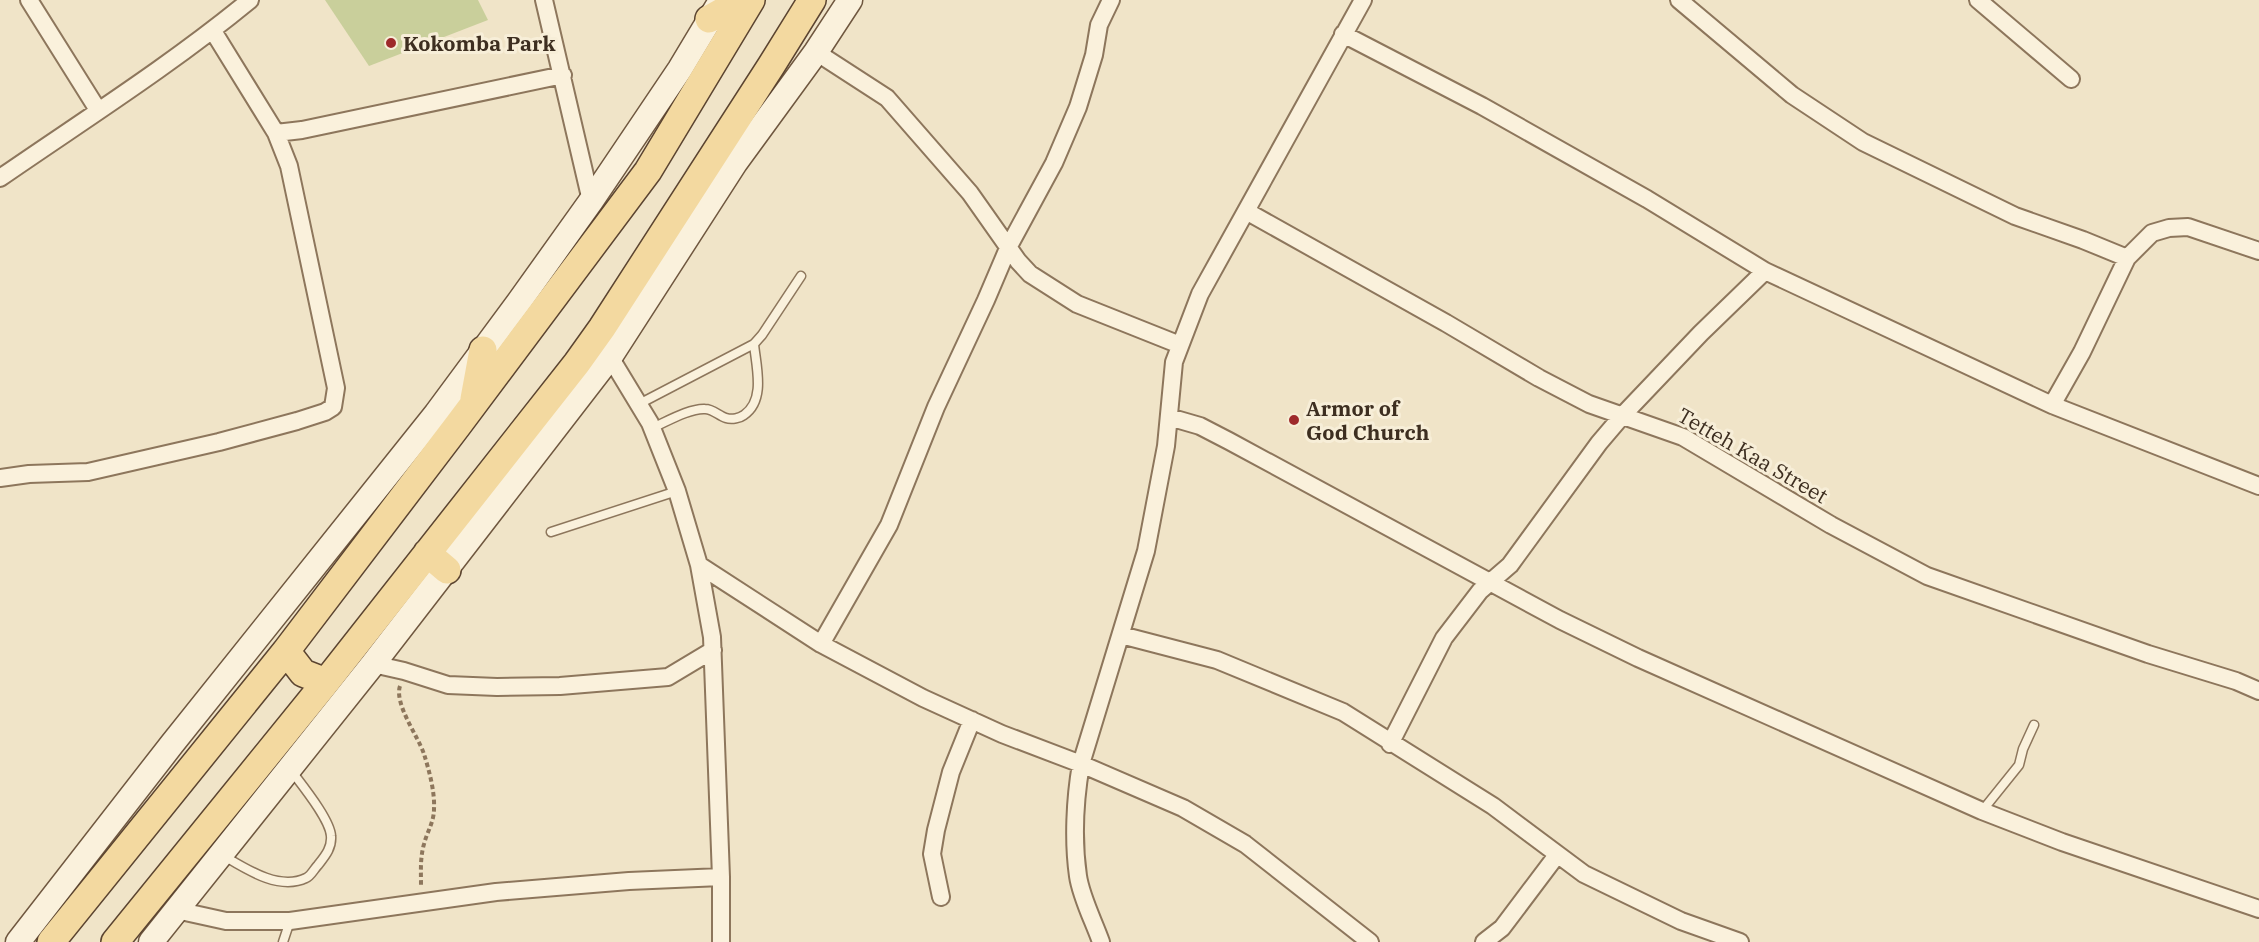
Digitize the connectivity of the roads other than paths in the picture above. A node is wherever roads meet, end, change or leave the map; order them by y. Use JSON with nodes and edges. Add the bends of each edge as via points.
{"nodes":[{"id":1,"x":29,"y":0,"type":"edge"},
{"id":2,"x":250,"y":0,"type":"edge"},
{"id":3,"x":544,"y":0,"type":"edge"},
{"id":4,"x":743,"y":0,"type":"edge"},
{"id":5,"x":751,"y":0,"type":"edge"},
{"id":6,"x":812,"y":0,"type":"edge"},
{"id":7,"x":850,"y":0,"type":"edge"},
{"id":8,"x":1111,"y":0,"type":"edge"},
{"id":9,"x":1363,"y":0,"type":"edge"},
{"id":10,"x":1679,"y":0,"type":"edge"},
{"id":11,"x":1978,"y":0,"type":"edge"},
{"id":12,"x":716,"y":10,"type":"edge"},
{"id":13,"x":213,"y":31,"type":"junction"},
{"id":14,"x":1343,"y":34,"type":"junction"},
{"id":15,"x":816,"y":52,"type":"junction"},
{"id":16,"x":563,"y":75,"type":"junction"},
{"id":17,"x":2072,"y":80,"type":"dead end"},
{"id":18,"x":99,"y":110,"type":"junction"},
{"id":19,"x":276,"y":133,"type":"junction"},
{"id":20,"x":0,"y":178,"type":"edge"},
{"id":21,"x":591,"y":201,"type":"junction"},
{"id":22,"x":1246,"y":211,"type":"junction"},
{"id":23,"x":1009,"y":246,"type":"junction"},
{"id":24,"x":2259,"y":251,"type":"edge"},
{"id":25,"x":2127,"y":258,"type":"junction"},
{"id":26,"x":1764,"y":271,"type":"junction"},
{"id":27,"x":801,"y":276,"type":"dead end"},
{"id":28,"x":754,"y":344,"type":"junction"},
{"id":29,"x":1180,"y":345,"type":"junction"},
{"id":30,"x":483,"y":350,"type":"junction"},
{"id":31,"x":610,"y":357,"type":"junction"},
{"id":32,"x":473,"y":404,"type":"junction"},
{"id":33,"x":639,"y":405,"type":"junction"},
{"id":34,"x":2052,"y":405,"type":"junction"},
{"id":35,"x":1622,"y":416,"type":"junction"},
{"id":36,"x":1169,"y":417,"type":"junction"},
{"id":37,"x":652,"y":428,"type":"junction"},
{"id":38,"x":0,"y":477,"type":"edge"},
{"id":39,"x":2259,"y":486,"type":"edge"},
{"id":40,"x":677,"y":491,"type":"junction"},
{"id":41,"x":551,"y":532,"type":"dead end"},
{"id":42,"x":437,"y":561,"type":"junction"},
{"id":43,"x":699,"y":565,"type":"junction"},
{"id":44,"x":1491,"y":582,"type":"junction"},
{"id":45,"x":1121,"y":635,"type":"junction"},
{"id":46,"x":821,"y":644,"type":"junction"},
{"id":47,"x":713,"y":650,"type":"junction"},
{"id":48,"x":286,"y":651,"type":"junction"},
{"id":49,"x":374,"y":664,"type":"junction"},
{"id":50,"x":326,"y":682,"type":"junction"},
{"id":51,"x":2259,"y":691,"type":"edge"},
{"id":52,"x":972,"y":720,"type":"junction"},
{"id":53,"x":2034,"y":725,"type":"dead end"},
{"id":54,"x":1390,"y":744,"type":"junction"},
{"id":55,"x":1081,"y":765,"type":"junction"},
{"id":56,"x":290,"y":769,"type":"junction"},
{"id":57,"x":1982,"y":811,"type":"junction"},
{"id":58,"x":221,"y":855,"type":"junction"},
{"id":59,"x":1557,"y":855,"type":"junction"},
{"id":60,"x":722,"y":877,"type":"junction"},
{"id":61,"x":941,"y":897,"type":"dead end"},
{"id":62,"x":2259,"y":909,"type":"edge"},
{"id":63,"x":176,"y":910,"type":"junction"},
{"id":64,"x":290,"y":921,"type":"junction"},
{"id":65,"x":18,"y":942,"type":"edge"},
{"id":66,"x":51,"y":942,"type":"edge"},
{"id":67,"x":115,"y":942,"type":"edge"},
{"id":68,"x":151,"y":942,"type":"edge"},
{"id":69,"x":283,"y":942,"type":"edge"},
{"id":70,"x":722,"y":942,"type":"edge"},
{"id":71,"x":1101,"y":942,"type":"edge"},
{"id":72,"x":1370,"y":942,"type":"edge"},
{"id":73,"x":1484,"y":942,"type":"edge"},
{"id":74,"x":1740,"y":942,"type":"edge"}],
"edges":[{"from":1,"to":18,"type":"street"},
{"from":2,"to":13,"type":"street"},
{"from":3,"to":16,"type":"street"},
{"from":4,"to":12,"type":"main road"},
{"from":5,"to":32,"type":"main road","via":[[648,171]]},
{"from":6,"to":42,"type":"main road","via":[[602,328]]},
{"from":7,"to":15,"type":"street"},
{"from":8,"to":23,"type":"street","via":[[1099,25],[1078,107]]},
{"from":9,"to":14,"type":"street"},
{"from":10,"to":25,"type":"street","via":[[1792,95],[1863,142],[2015,216]]},
{"from":11,"to":17,"type":"street"},
{"from":12,"to":21,"type":"street"},
{"from":13,"to":18,"type":"street"},
{"from":13,"to":19,"type":"street"},
{"from":14,"to":22,"type":"street"},
{"from":14,"to":26,"type":"street","via":[[1482,106],[1647,199]]},
{"from":15,"to":23,"type":"street","via":[[887,98],[970,193]]},
{"from":15,"to":31,"type":"street","via":[[735,163]]},
{"from":16,"to":19,"type":"street"},
{"from":16,"to":21,"type":"street"},
{"from":18,"to":20,"type":"street"},
{"from":19,"to":38,"type":"street","via":[[289,166],[336,388],[333,406],[286,424],[98,470]]},
{"from":21,"to":30,"type":"street"},
{"from":22,"to":29,"type":"street","via":[[1200,294]]},
{"from":22,"to":35,"type":"street","name":"Tetteh Kaa Street","via":[[1539,378]]},
{"from":23,"to":29,"type":"street","via":[[1030,274],[1077,304]]},
{"from":23,"to":46,"type":"street","via":[[936,407],[889,525]]},
{"from":24,"to":25,"type":"street","via":[[2188,227],[2169,228],[2152,233]]},
{"from":25,"to":34,"type":"street"},
{"from":26,"to":34,"type":"street"},
{"from":26,"to":35,"type":"street"},
{"from":27,"to":28,"type":"lane"},
{"from":28,"to":33,"type":"lane"},
{"from":28,"to":37,"type":"lane","via":[[758,389],[751,411],[740,418],[727,418],[706,408]]},
{"from":29,"to":36,"type":"street","via":[[1174,362]]},
{"from":30,"to":32,"type":"main road"},
{"from":30,"to":65,"type":"street"},
{"from":31,"to":33,"type":"street"},
{"from":31,"to":42,"type":"street"},
{"from":32,"to":48,"type":"main road"},
{"from":33,"to":37,"type":"street"},
{"from":34,"to":39,"type":"street"},
{"from":35,"to":44,"type":"street","via":[[1510,565]]},
{"from":35,"to":51,"type":"street","name":"Tetteh Kaa Street","via":[[1683,437],[1831,525],[1927,576]]},
{"from":36,"to":44,"type":"street","via":[[1200,426]]},
{"from":36,"to":45,"type":"street","via":[[1146,551]]},
{"from":37,"to":40,"type":"street"},
{"from":40,"to":41,"type":"lane"},
{"from":40,"to":43,"type":"street"},
{"from":42,"to":49,"type":"street"},
{"from":42,"to":50,"type":"main road"},
{"from":43,"to":46,"type":"street"},
{"from":43,"to":47,"type":"street"},
{"from":44,"to":54,"type":"street","via":[[1444,638]]},
{"from":44,"to":57,"type":"street","via":[[1638,658]]},
{"from":45,"to":54,"type":"street","via":[[1217,660],[1275,683],[1343,712]]},
{"from":45,"to":55,"type":"street"},
{"from":46,"to":52,"type":"street"},
{"from":47,"to":49,"type":"street","via":[[668,677],[560,686],[448,685]]},
{"from":47,"to":60,"type":"street"},
{"from":48,"to":50,"type":"main road","via":[[303,673]]},
{"from":48,"to":66,"type":"main road"},
{"from":49,"to":56,"type":"street"},
{"from":50,"to":67,"type":"main road"},
{"from":52,"to":55,"type":"street"},
{"from":52,"to":61,"type":"street","via":[[951,772],[936,830],[932,854]]},
{"from":53,"to":57,"type":"lane","via":[[2019,765]]},
{"from":54,"to":59,"type":"street","via":[[1492,806]]},
{"from":55,"to":71,"type":"street","via":[[1076,818],[1078,877]]},
{"from":55,"to":72,"type":"street","via":[[1183,808],[1245,844]]},
{"from":56,"to":58,"type":"street"},
{"from":56,"to":58,"type":"lane","via":[[308,792],[331,836],[328,852],[308,878],[292,883],[255,873]]},
{"from":57,"to":62,"type":"street"},
{"from":58,"to":63,"type":"street"},
{"from":59,"to":73,"type":"street","via":[[1502,928]]},
{"from":59,"to":74,"type":"street","via":[[1584,874],[1681,921]]},
{"from":60,"to":64,"type":"street","via":[[543,888]]},
{"from":60,"to":70,"type":"street"},
{"from":63,"to":64,"type":"street","via":[[226,921]]},
{"from":63,"to":68,"type":"street"},
{"from":64,"to":69,"type":"lane"}]}
